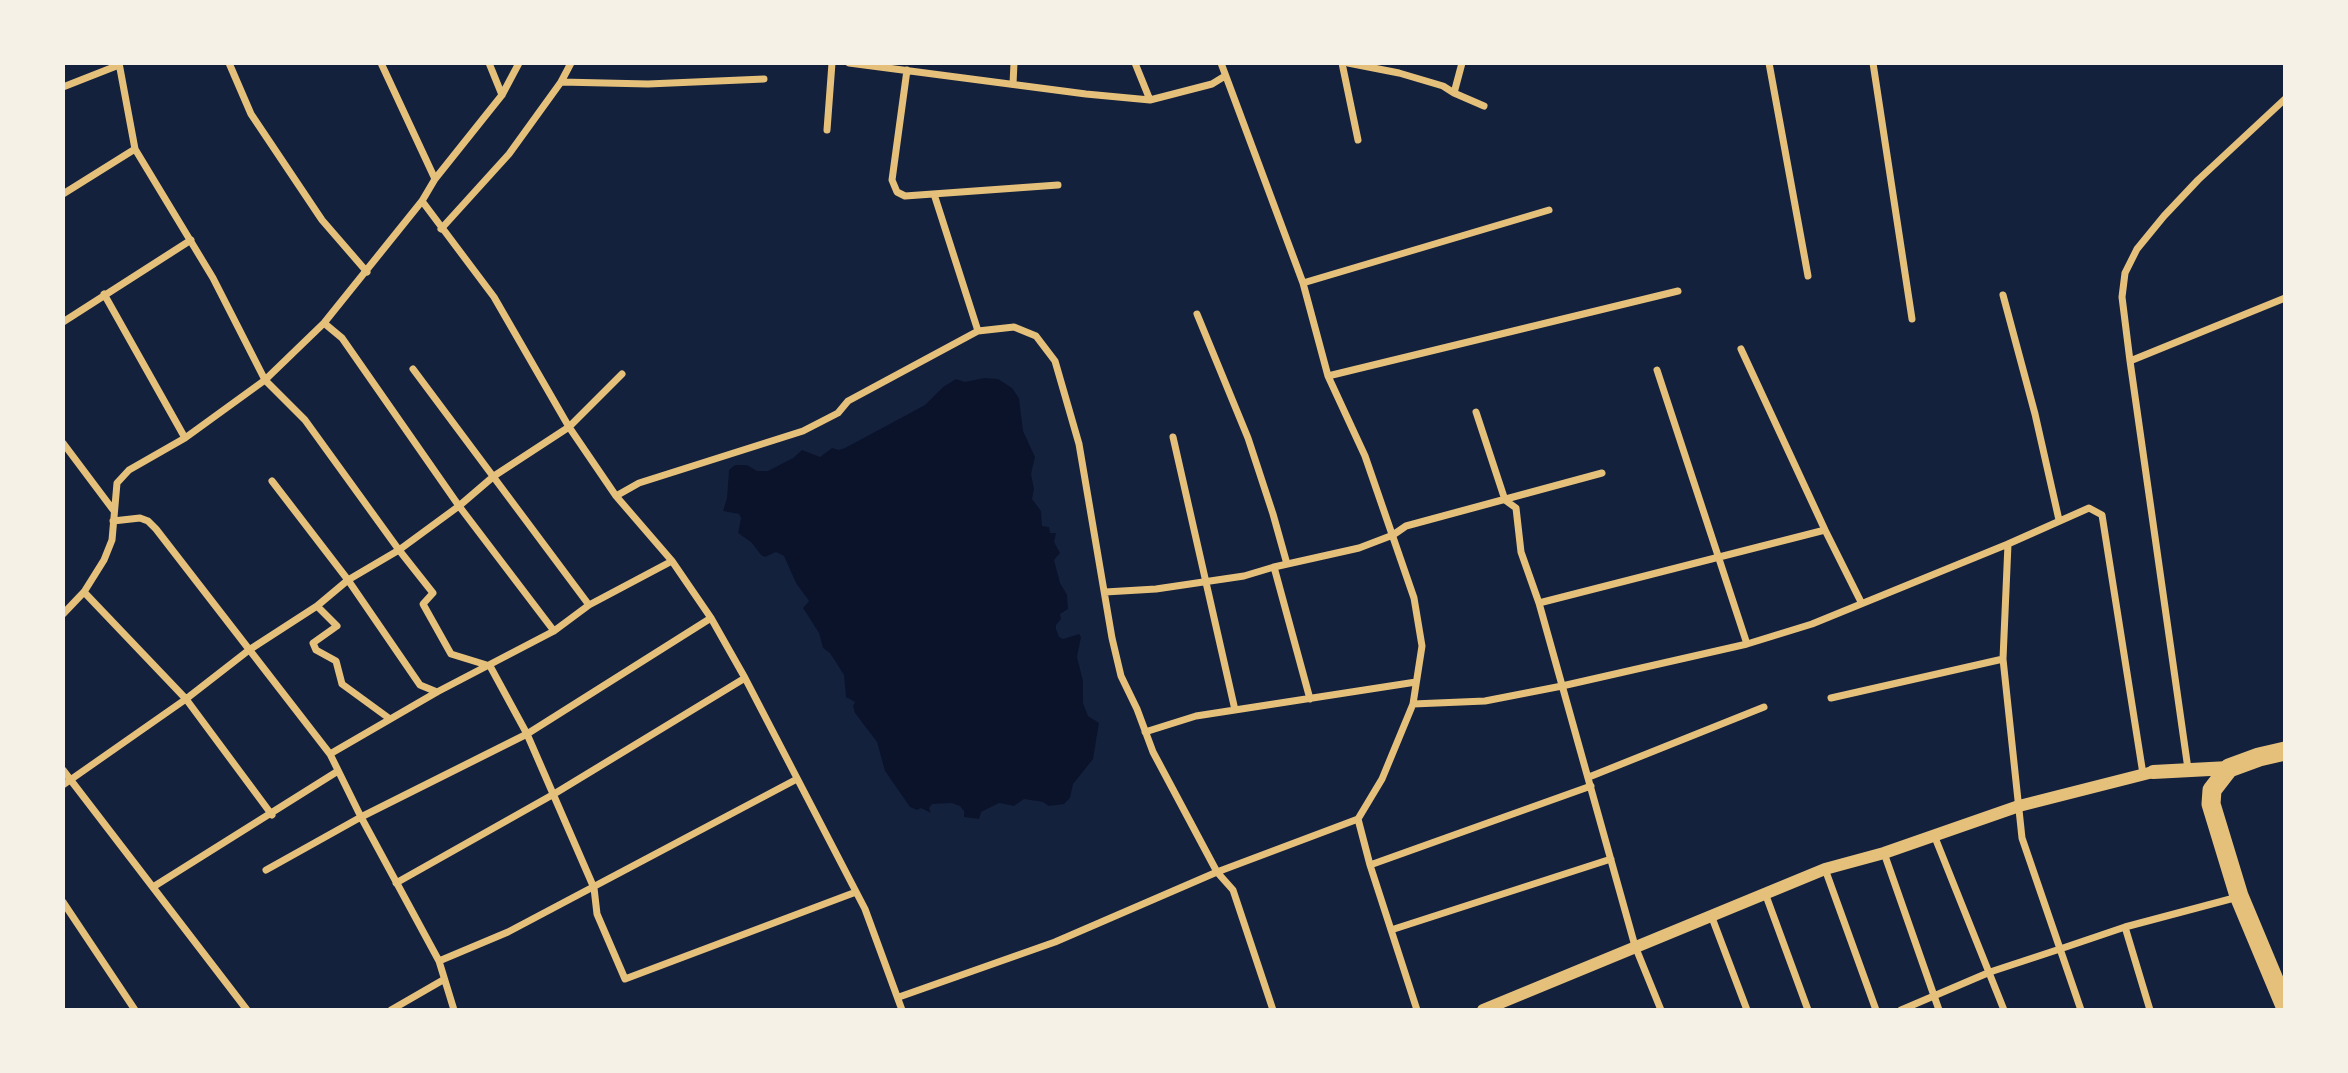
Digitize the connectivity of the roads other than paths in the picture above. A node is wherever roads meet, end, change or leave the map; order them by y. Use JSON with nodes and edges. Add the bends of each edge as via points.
{"nodes":[{"id":1,"x":229,"y":63,"type":"edge"},
{"id":2,"x":381,"y":63,"type":"edge"},
{"id":3,"x":489,"y":63,"type":"edge"},
{"id":4,"x":519,"y":63,"type":"edge"},
{"id":5,"x":571,"y":63,"type":"edge"},
{"id":6,"x":832,"y":63,"type":"edge"},
{"id":7,"x":849,"y":63,"type":"edge"},
{"id":8,"x":1014,"y":63,"type":"edge"},
{"id":9,"x":1135,"y":63,"type":"edge"},
{"id":10,"x":1220,"y":63,"type":"edge"},
{"id":11,"x":1342,"y":63,"type":"edge"},
{"id":12,"x":1348,"y":63,"type":"edge"},
{"id":13,"x":1462,"y":63,"type":"edge"},
{"id":14,"x":1769,"y":63,"type":"edge"},
{"id":15,"x":1873,"y":63,"type":"edge"},
{"id":16,"x":119,"y":64,"type":"edge"},
{"id":17,"x":907,"y":70,"type":"junction"},
{"id":18,"x":1225,"y":76,"type":"junction"},
{"id":19,"x":764,"y":79,"type":"dead end"},
{"id":20,"x":561,"y":82,"type":"junction"},
{"id":21,"x":1013,"y":84,"type":"junction"},
{"id":22,"x":63,"y":87,"type":"edge"},
{"id":23,"x":1454,"y":93,"type":"junction"},
{"id":24,"x":502,"y":94,"type":"junction"},
{"id":25,"x":2285,"y":99,"type":"edge"},
{"id":26,"x":1150,"y":100,"type":"junction"},
{"id":27,"x":1485,"y":106,"type":"dead end"},
{"id":28,"x":827,"y":130,"type":"dead end"},
{"id":29,"x":1358,"y":140,"type":"dead end"},
{"id":30,"x":135,"y":149,"type":"junction"},
{"id":31,"x":435,"y":179,"type":"junction"},
{"id":32,"x":1058,"y":185,"type":"dead end"},
{"id":33,"x":63,"y":194,"type":"edge"},
{"id":34,"x":934,"y":194,"type":"junction"},
{"id":35,"x":422,"y":201,"type":"junction"},
{"id":36,"x":1549,"y":210,"type":"dead end"},
{"id":37,"x":442,"y":229,"type":"junction"},
{"id":38,"x":191,"y":240,"type":"junction"},
{"id":39,"x":367,"y":272,"type":"junction"},
{"id":40,"x":1808,"y":275,"type":"dead end"},
{"id":41,"x":1303,"y":283,"type":"junction"},
{"id":42,"x":1678,"y":290,"type":"dead end"},
{"id":43,"x":104,"y":294,"type":"junction"},
{"id":44,"x":2003,"y":295,"type":"dead end"},
{"id":45,"x":2285,"y":298,"type":"edge"},
{"id":46,"x":1197,"y":314,"type":"dead end"},
{"id":47,"x":1912,"y":319,"type":"dead end"},
{"id":48,"x":63,"y":322,"type":"edge"},
{"id":49,"x":324,"y":323,"type":"junction"},
{"id":50,"x":978,"y":331,"type":"junction"},
{"id":51,"x":1741,"y":349,"type":"dead end"},
{"id":52,"x":2130,"y":361,"type":"junction"},
{"id":53,"x":413,"y":369,"type":"dead end"},
{"id":54,"x":1657,"y":370,"type":"dead end"},
{"id":55,"x":622,"y":374,"type":"dead end"},
{"id":56,"x":1328,"y":376,"type":"junction"},
{"id":57,"x":265,"y":380,"type":"junction"},
{"id":58,"x":1476,"y":412,"type":"dead end"},
{"id":59,"x":569,"y":428,"type":"junction"},
{"id":60,"x":1173,"y":437,"type":"dead end"},
{"id":61,"x":185,"y":438,"type":"junction"},
{"id":62,"x":63,"y":443,"type":"edge"},
{"id":63,"x":1602,"y":473,"type":"dead end"},
{"id":64,"x":494,"y":476,"type":"junction"},
{"id":65,"x":272,"y":481,"type":"dead end"},
{"id":66,"x":616,"y":496,"type":"junction"},
{"id":67,"x":1505,"y":500,"type":"junction"},
{"id":68,"x":459,"y":506,"type":"junction"},
{"id":69,"x":114,"y":511,"type":"junction"},
{"id":70,"x":2059,"y":520,"type":"junction"},
{"id":71,"x":113,"y":521,"type":"junction"},
{"id":72,"x":1825,"y":530,"type":"junction"},
{"id":73,"x":1393,"y":535,"type":"junction"},
{"id":74,"x":2008,"y":544,"type":"junction"},
{"id":75,"x":399,"y":550,"type":"junction"},
{"id":76,"x":1719,"y":557,"type":"junction"},
{"id":77,"x":672,"y":561,"type":"junction"},
{"id":78,"x":1287,"y":564,"type":"junction"},
{"id":79,"x":1274,"y":567,"type":"junction"},
{"id":80,"x":348,"y":580,"type":"junction"},
{"id":81,"x":1205,"y":582,"type":"junction"},
{"id":82,"x":84,"y":592,"type":"junction"},
{"id":83,"x":1105,"y":592,"type":"junction"},
{"id":84,"x":1861,"y":602,"type":"junction"},
{"id":85,"x":1539,"y":603,"type":"junction"},
{"id":86,"x":589,"y":605,"type":"junction"},
{"id":87,"x":317,"y":606,"type":"junction"},
{"id":88,"x":63,"y":614,"type":"edge"},
{"id":89,"x":711,"y":618,"type":"junction"},
{"id":90,"x":554,"y":631,"type":"junction"},
{"id":91,"x":1747,"y":644,"type":"junction"},
{"id":92,"x":249,"y":650,"type":"junction"},
{"id":93,"x":2003,"y":659,"type":"junction"},
{"id":94,"x":490,"y":666,"type":"junction"},
{"id":95,"x":745,"y":678,"type":"junction"},
{"id":96,"x":1416,"y":682,"type":"junction"},
{"id":97,"x":1562,"y":686,"type":"junction"},
{"id":98,"x":437,"y":692,"type":"junction"},
{"id":99,"x":1831,"y":698,"type":"dead end"},
{"id":100,"x":186,"y":699,"type":"junction"},
{"id":101,"x":1310,"y":699,"type":"junction"},
{"id":102,"x":1413,"y":704,"type":"junction"},
{"id":103,"x":1764,"y":707,"type":"dead end"},
{"id":104,"x":1235,"y":710,"type":"junction"},
{"id":105,"x":390,"y":719,"type":"junction"},
{"id":106,"x":1145,"y":732,"type":"junction"},
{"id":107,"x":527,"y":734,"type":"junction"},
{"id":108,"x":2285,"y":751,"type":"edge"},
{"id":109,"x":330,"y":754,"type":"junction"},
{"id":110,"x":2229,"y":768,"type":"junction"},
{"id":111,"x":2182,"y":769,"type":"junction"},
{"id":112,"x":63,"y":770,"type":"edge"},
{"id":113,"x":338,"y":771,"type":"junction"},
{"id":114,"x":2148,"y":773,"type":"junction"},
{"id":115,"x":70,"y":779,"type":"junction"},
{"id":116,"x":797,"y":779,"type":"junction"},
{"id":117,"x":1590,"y":782,"type":"junction"},
{"id":118,"x":63,"y":785,"type":"edge"},
{"id":119,"x":554,"y":794,"type":"junction"},
{"id":120,"x":2020,"y":806,"type":"junction"},
{"id":121,"x":272,"y":814,"type":"junction"},
{"id":122,"x":361,"y":817,"type":"junction"},
{"id":123,"x":1358,"y":819,"type":"junction"},
{"id":124,"x":1934,"y":835,"type":"junction"},
{"id":125,"x":1884,"y":853,"type":"junction"},
{"id":126,"x":1611,"y":859,"type":"junction"},
{"id":127,"x":1370,"y":865,"type":"junction"},
{"id":128,"x":1825,"y":869,"type":"junction"},
{"id":129,"x":266,"y":870,"type":"dead end"},
{"id":130,"x":1217,"y":872,"type":"junction"},
{"id":131,"x":396,"y":883,"type":"junction"},
{"id":132,"x":153,"y":887,"type":"junction"},
{"id":133,"x":594,"y":888,"type":"junction"},
{"id":134,"x":856,"y":892,"type":"junction"},
{"id":135,"x":1764,"y":893,"type":"junction"},
{"id":136,"x":2239,"y":896,"type":"junction"},
{"id":137,"x":63,"y":902,"type":"edge"},
{"id":138,"x":1711,"y":915,"type":"junction"},
{"id":139,"x":2125,"y":927,"type":"junction"},
{"id":140,"x":1391,"y":930,"type":"junction"},
{"id":141,"x":1635,"y":946,"type":"junction"},
{"id":142,"x":2060,"y":949,"type":"junction"},
{"id":143,"x":439,"y":961,"type":"junction"},
{"id":144,"x":1990,"y":972,"type":"junction"},
{"id":145,"x":443,"y":980,"type":"junction"},
{"id":146,"x":1934,"y":996,"type":"junction"},
{"id":147,"x":899,"y":997,"type":"junction"},
{"id":148,"x":2285,"y":1006,"type":"edge"},
{"id":149,"x":135,"y":1010,"type":"edge"},
{"id":150,"x":247,"y":1010,"type":"edge"},
{"id":151,"x":391,"y":1010,"type":"edge"},
{"id":152,"x":454,"y":1010,"type":"edge"},
{"id":153,"x":902,"y":1010,"type":"edge"},
{"id":154,"x":1273,"y":1010,"type":"edge"},
{"id":155,"x":1417,"y":1010,"type":"edge"},
{"id":156,"x":1483,"y":1010,"type":"edge"},
{"id":157,"x":1661,"y":1010,"type":"edge"},
{"id":158,"x":1747,"y":1010,"type":"edge"},
{"id":159,"x":1808,"y":1010,"type":"edge"},
{"id":160,"x":1876,"y":1010,"type":"edge"},
{"id":161,"x":1901,"y":1010,"type":"edge"},
{"id":162,"x":1939,"y":1010,"type":"edge"},
{"id":163,"x":2004,"y":1010,"type":"edge"},
{"id":164,"x":2081,"y":1010,"type":"edge"},
{"id":165,"x":2150,"y":1010,"type":"edge"}],
"edges":[{"from":1,"to":39,"type":"street","via":[[251,114],[322,220]]},
{"from":2,"to":31,"type":"street"},
{"from":3,"to":24,"type":"street"},
{"from":4,"to":24,"type":"street"},
{"from":5,"to":20,"type":"street"},
{"from":6,"to":28,"type":"street"},
{"from":7,"to":17,"type":"street"},
{"from":8,"to":21,"type":"street"},
{"from":9,"to":26,"type":"street"},
{"from":10,"to":18,"type":"street"},
{"from":11,"to":29,"type":"street"},
{"from":12,"to":23,"type":"street","via":[[1410,76]]},
{"from":13,"to":23,"type":"street"},
{"from":14,"to":40,"type":"street"},
{"from":15,"to":47,"type":"street"},
{"from":16,"to":22,"type":"street"},
{"from":16,"to":30,"type":"street"},
{"from":17,"to":21,"type":"street"},
{"from":17,"to":34,"type":"street","via":[[892,180],[897,192],[905,196]]},
{"from":18,"to":26,"type":"street","via":[[1212,84]]},
{"from":18,"to":41,"type":"street"},
{"from":19,"to":20,"type":"street","via":[[648,85]]},
{"from":20,"to":37,"type":"street","via":[[509,154]]},
{"from":21,"to":26,"type":"street"},
{"from":23,"to":27,"type":"street"},
{"from":24,"to":31,"type":"street"},
{"from":25,"to":52,"type":"street","via":[[2198,180],[2137,249],[2125,273],[2122,297]]},
{"from":30,"to":33,"type":"street"},
{"from":30,"to":38,"type":"street"},
{"from":31,"to":35,"type":"street"},
{"from":32,"to":34,"type":"street"},
{"from":34,"to":50,"type":"street"},
{"from":35,"to":37,"type":"street"},
{"from":35,"to":39,"type":"street"},
{"from":36,"to":41,"type":"street"},
{"from":37,"to":59,"type":"street","via":[[494,297]]},
{"from":38,"to":43,"type":"street"},
{"from":38,"to":57,"type":"street"},
{"from":39,"to":49,"type":"street"},
{"from":41,"to":56,"type":"street"},
{"from":42,"to":56,"type":"street"},
{"from":43,"to":48,"type":"street"},
{"from":43,"to":61,"type":"street"},
{"from":44,"to":70,"type":"street"},
{"from":45,"to":52,"type":"street"},
{"from":46,"to":78,"type":"street","via":[[1248,438]]},
{"from":49,"to":57,"type":"street"},
{"from":49,"to":68,"type":"street","via":[[342,338]]},
{"from":50,"to":66,"type":"street","via":[[848,401],[838,413],[803,431],[639,483]]},
{"from":50,"to":83,"type":"street","via":[[1014,327],[1025,331],[1035,336],[1055,361],[1079,444]]},
{"from":51,"to":72,"type":"street"},
{"from":52,"to":111,"type":"street"},
{"from":53,"to":64,"type":"street"},
{"from":54,"to":76,"type":"street"},
{"from":55,"to":59,"type":"street"},
{"from":56,"to":73,"type":"street","via":[[1365,456]]},
{"from":57,"to":61,"type":"street"},
{"from":57,"to":75,"type":"street","via":[[305,420]]},
{"from":58,"to":67,"type":"street"},
{"from":59,"to":64,"type":"street"},
{"from":59,"to":66,"type":"street"},
{"from":60,"to":81,"type":"street"},
{"from":61,"to":69,"type":"street","via":[[149,457],[117,483]]},
{"from":62,"to":69,"type":"street"},
{"from":63,"to":67,"type":"street"},
{"from":64,"to":68,"type":"street"},
{"from":64,"to":86,"type":"street"},
{"from":65,"to":80,"type":"street"},
{"from":66,"to":77,"type":"street"},
{"from":67,"to":73,"type":"street","via":[[1406,526]]},
{"from":67,"to":85,"type":"street","via":[[1516,508],[1521,552]]},
{"from":68,"to":75,"type":"street"},
{"from":68,"to":90,"type":"street"},
{"from":69,"to":71,"type":"street"},
{"from":70,"to":74,"type":"street"},
{"from":70,"to":114,"type":"street","via":[[2089,508],[2102,515]]},
{"from":71,"to":82,"type":"street","via":[[104,560]]},
{"from":71,"to":92,"type":"street","via":[[148,521]]},
{"from":72,"to":76,"type":"street"},
{"from":72,"to":84,"type":"street"},
{"from":73,"to":78,"type":"street","via":[[1359,548]]},
{"from":73,"to":96,"type":"street","via":[[1414,597],[1422,646]]},
{"from":74,"to":84,"type":"street"},
{"from":74,"to":93,"type":"street"},
{"from":75,"to":80,"type":"street"},
{"from":75,"to":94,"type":"street","via":[[433,593],[423,604],[451,653]]},
{"from":76,"to":85,"type":"street"},
{"from":76,"to":91,"type":"street"},
{"from":77,"to":86,"type":"street"},
{"from":77,"to":89,"type":"street"},
{"from":78,"to":79,"type":"street"},
{"from":79,"to":81,"type":"street"},
{"from":79,"to":101,"type":"street"},
{"from":80,"to":87,"type":"street"},
{"from":80,"to":98,"type":"street","via":[[420,685]]},
{"from":81,"to":83,"type":"street"},
{"from":81,"to":104,"type":"street"},
{"from":82,"to":88,"type":"street"},
{"from":82,"to":100,"type":"street"},
{"from":83,"to":106,"type":"street","via":[[1121,676]]},
{"from":84,"to":91,"type":"street","via":[[1812,624]]},
{"from":85,"to":97,"type":"street"},
{"from":86,"to":90,"type":"street"},
{"from":87,"to":92,"type":"street"},
{"from":87,"to":105,"type":"street","via":[[337,626],[313,643],[316,650],[336,661],[342,684]]},
{"from":89,"to":95,"type":"street"},
{"from":89,"to":107,"type":"street"},
{"from":90,"to":94,"type":"street"},
{"from":91,"to":97,"type":"street"},
{"from":92,"to":100,"type":"street"},
{"from":92,"to":109,"type":"street"},
{"from":93,"to":99,"type":"street"},
{"from":93,"to":120,"type":"street"},
{"from":94,"to":98,"type":"street"},
{"from":94,"to":107,"type":"street"},
{"from":95,"to":116,"type":"street"},
{"from":95,"to":119,"type":"street"},
{"from":96,"to":101,"type":"street"},
{"from":96,"to":102,"type":"street"},
{"from":97,"to":102,"type":"street","via":[[1485,701]]},
{"from":97,"to":117,"type":"street"},
{"from":98,"to":105,"type":"street"},
{"from":100,"to":115,"type":"street"},
{"from":100,"to":121,"type":"street"},
{"from":101,"to":104,"type":"street"},
{"from":102,"to":123,"type":"street","via":[[1382,779]]},
{"from":103,"to":117,"type":"street"},
{"from":104,"to":106,"type":"street"},
{"from":105,"to":109,"type":"street"},
{"from":106,"to":130,"type":"street"},
{"from":107,"to":119,"type":"street"},
{"from":107,"to":122,"type":"street"},
{"from":108,"to":110,"type":"highway"},
{"from":109,"to":113,"type":"street"},
{"from":110,"to":111,"type":"main road"},
{"from":110,"to":136,"type":"highway","via":[[2212,790],[2211,804]]},
{"from":111,"to":114,"type":"main road"},
{"from":112,"to":115,"type":"street"},
{"from":113,"to":121,"type":"street"},
{"from":113,"to":122,"type":"street"},
{"from":114,"to":120,"type":"street"},
{"from":115,"to":118,"type":"street"},
{"from":115,"to":132,"type":"street"},
{"from":116,"to":133,"type":"street"},
{"from":116,"to":134,"type":"street"},
{"from":117,"to":126,"type":"street"},
{"from":117,"to":127,"type":"street"},
{"from":119,"to":131,"type":"street"},
{"from":119,"to":133,"type":"street"},
{"from":120,"to":124,"type":"street"},
{"from":120,"to":142,"type":"street","via":[[2022,838]]},
{"from":121,"to":132,"type":"street"},
{"from":122,"to":129,"type":"street"},
{"from":122,"to":131,"type":"street"},
{"from":123,"to":127,"type":"street"},
{"from":123,"to":130,"type":"street"},
{"from":124,"to":125,"type":"street"},
{"from":124,"to":144,"type":"street"},
{"from":125,"to":128,"type":"street"},
{"from":125,"to":146,"type":"street"},
{"from":126,"to":140,"type":"street"},
{"from":126,"to":141,"type":"street"},
{"from":127,"to":140,"type":"street"},
{"from":128,"to":135,"type":"street"},
{"from":128,"to":160,"type":"street"},
{"from":130,"to":147,"type":"street","via":[[1055,942]]},
{"from":130,"to":154,"type":"street","via":[[1233,890]]},
{"from":131,"to":143,"type":"street"},
{"from":132,"to":150,"type":"street"},
{"from":133,"to":134,"type":"street","via":[[597,914],[625,979]]},
{"from":133,"to":143,"type":"street","via":[[508,933]]},
{"from":134,"to":147,"type":"street"},
{"from":135,"to":138,"type":"street"},
{"from":135,"to":159,"type":"street"},
{"from":136,"to":139,"type":"street"},
{"from":136,"to":148,"type":"highway"},
{"from":137,"to":149,"type":"street"},
{"from":138,"to":141,"type":"street"},
{"from":138,"to":158,"type":"street"},
{"from":139,"to":142,"type":"street"},
{"from":139,"to":165,"type":"street"},
{"from":140,"to":155,"type":"street"},
{"from":141,"to":156,"type":"street"},
{"from":141,"to":157,"type":"street"},
{"from":142,"to":144,"type":"street"},
{"from":142,"to":164,"type":"street"},
{"from":143,"to":145,"type":"street"},
{"from":144,"to":146,"type":"street"},
{"from":144,"to":163,"type":"street"},
{"from":145,"to":151,"type":"street"},
{"from":145,"to":152,"type":"street"},
{"from":146,"to":161,"type":"street"},
{"from":146,"to":162,"type":"street"},
{"from":147,"to":153,"type":"street"}]}
